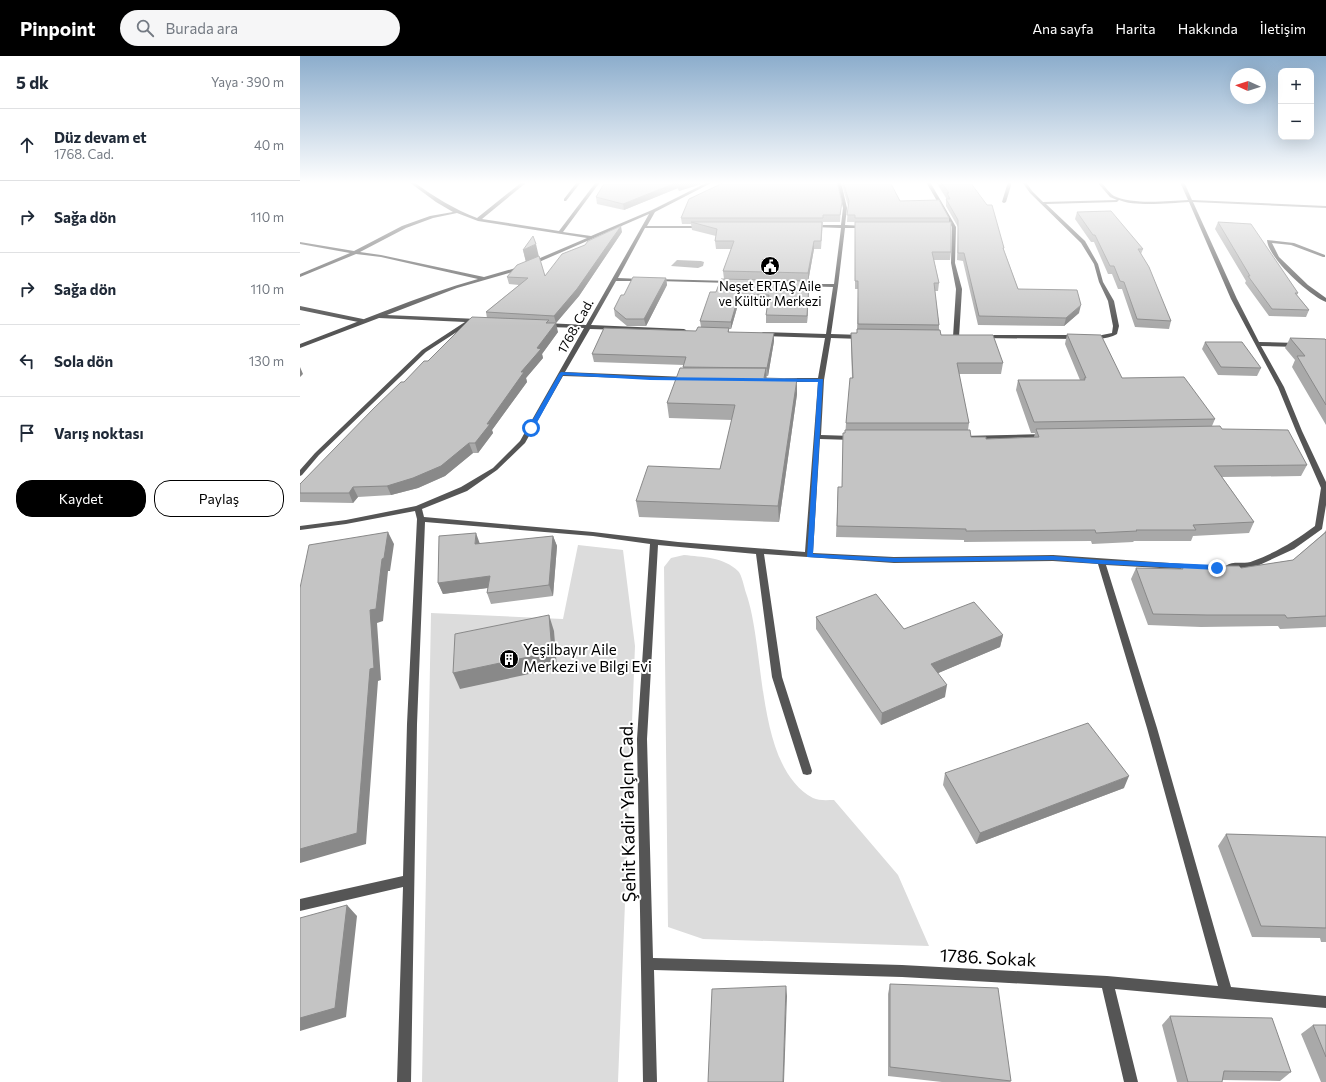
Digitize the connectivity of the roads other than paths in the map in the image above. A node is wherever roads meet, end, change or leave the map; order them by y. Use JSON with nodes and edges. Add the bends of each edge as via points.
{"nodes":[{"id":1,"x":399,"y":230,"type":"edge"},
{"id":2,"x":540,"y":230,"type":"edge"},
{"id":3,"x":562,"y":230,"type":"edge"},
{"id":4,"x":610,"y":230,"type":"edge"},
{"id":5,"x":642,"y":230,"type":"edge"},
{"id":6,"x":842,"y":230,"type":"edge"},
{"id":7,"x":954,"y":230,"type":"edge"},
{"id":8,"x":1070,"y":230,"type":"edge"},
{"id":9,"x":1204,"y":230,"type":"edge"},
{"id":10,"x":560,"y":233,"type":"junction"},
{"id":11,"x":592,"y":238,"type":"junction"},
{"id":12,"x":300,"y":243,"type":"edge"},
{"id":13,"x":355,"y":253,"type":"junction"},
{"id":14,"x":1323,"y":256,"type":"dead end"},
{"id":15,"x":300,"y":276,"type":"edge"},
{"id":16,"x":484,"y":279,"type":"junction"},
{"id":17,"x":614,"y":279,"type":"junction"},
{"id":18,"x":734,"y":283,"type":"edge"},
{"id":19,"x":789,"y":284,"type":"edge"},
{"id":20,"x":836,"y":286,"type":"junction"},
{"id":21,"x":1326,"y":300,"type":"edge"},
{"id":22,"x":300,"y":308,"type":"edge"},
{"id":23,"x":377,"y":316,"type":"junction"},
{"id":24,"x":363,"y":321,"type":"junction"},
{"id":25,"x":470,"y":321,"type":"junction"},
{"id":26,"x":486,"y":322,"type":"edge"},
{"id":27,"x":540,"y":325,"type":"edge"},
{"id":28,"x":588,"y":328,"type":"junction"},
{"id":29,"x":689,"y":331,"type":"edge"},
{"id":30,"x":758,"y":334,"type":"edge"},
{"id":31,"x":827,"y":336,"type":"junction"},
{"id":32,"x":865,"y":337,"type":"edge"},
{"id":33,"x":948,"y":337,"type":"edge"},
{"id":34,"x":956,"y":337,"type":"junction"},
{"id":35,"x":964,"y":337,"type":"edge"},
{"id":36,"x":979,"y":337,"type":"edge"},
{"id":37,"x":1079,"y":337,"type":"edge"},
{"id":38,"x":1087,"y":337,"type":"edge"},
{"id":39,"x":1257,"y":344,"type":"junction"},
{"id":40,"x":1303,"y":345,"type":"edge"},
{"id":41,"x":300,"y":346,"type":"edge"},
{"id":42,"x":561,"y":374,"type":"junction"},
{"id":43,"x":697,"y":379,"type":"edge"},
{"id":44,"x":782,"y":380,"type":"edge"},
{"id":45,"x":821,"y":380,"type":"junction"},
{"id":46,"x":1053,"y":436,"type":"edge"},
{"id":47,"x":817,"y":437,"type":"junction"},
{"id":48,"x":856,"y":438,"type":"edge"},
{"id":49,"x":957,"y":438,"type":"edge"},
{"id":50,"x":301,"y":470,"type":"edge"},
{"id":51,"x":418,"y":508,"type":"junction"},
{"id":52,"x":420,"y":519,"type":"junction"},
{"id":53,"x":300,"y":528,"type":"edge"},
{"id":54,"x":654,"y":542,"type":"junction"},
{"id":55,"x":760,"y":552,"type":"junction"},
{"id":56,"x":809,"y":556,"type":"junction"},
{"id":57,"x":1101,"y":562,"type":"junction"},
{"id":58,"x":1201,"y":567,"type":"edge"},
{"id":59,"x":1224,"y":567,"type":"edge"},
{"id":60,"x":807,"y":771,"type":"dead end"},
{"id":61,"x":408,"y":880,"type":"junction"},
{"id":62,"x":300,"y":905,"type":"edge"},
{"id":63,"x":647,"y":964,"type":"junction"},
{"id":64,"x":1107,"y":982,"type":"junction"},
{"id":65,"x":1226,"y":993,"type":"junction"},
{"id":66,"x":1326,"y":1002,"type":"edge"},
{"id":67,"x":404,"y":1082,"type":"edge"},
{"id":68,"x":650,"y":1082,"type":"edge"},
{"id":69,"x":1131,"y":1082,"type":"edge"}],
"edges":[{"from":1,"to":13,"type":"street"},
{"from":2,"to":10,"type":"street"},
{"from":3,"to":10,"type":"street"},
{"from":4,"to":11,"type":"street"},
{"from":5,"to":17,"type":"street","name":"1768. Cad."},
{"from":6,"to":20,"type":"street"},
{"from":7,"to":34,"type":"street","via":[[953,263],[959,289]]},
{"from":8,"to":38,"type":"street","via":[[1083,242],[1096,264],[1101,282],[1111,301],[1116,326],[1114,334]]},
{"from":9,"to":39,"type":"street","via":[[1234,300]]},
{"from":10,"to":11,"type":"street"},
{"from":11,"to":16,"type":"street","via":[[521,268]]},
{"from":12,"to":13,"type":"street"},
{"from":13,"to":15,"type":"street"},
{"from":13,"to":16,"type":"street","via":[[381,256]]},
{"from":14,"to":21,"type":"street","via":[[1292,244],[1269,241],[1277,258],[1306,286]]},
{"from":16,"to":23,"type":"street"},
{"from":17,"to":18,"type":"street"},
{"from":17,"to":28,"type":"street","name":"1768. Cad."},
{"from":19,"to":20,"type":"street"},
{"from":20,"to":31,"type":"street"},
{"from":22,"to":24,"type":"street"},
{"from":23,"to":24,"type":"street"},
{"from":23,"to":25,"type":"street"},
{"from":24,"to":41,"type":"street"},
{"from":25,"to":26,"type":"street"},
{"from":25,"to":50,"type":"street","via":[[424,351]]},
{"from":27,"to":28,"type":"street"},
{"from":28,"to":29,"type":"street"},
{"from":28,"to":42,"type":"street","name":"1768. Cad."},
{"from":30,"to":31,"type":"street"},
{"from":31,"to":32,"type":"street"},
{"from":31,"to":45,"type":"street"},
{"from":33,"to":34,"type":"street"},
{"from":34,"to":35,"type":"street"},
{"from":36,"to":37,"type":"street"},
{"from":39,"to":40,"type":"street"},
{"from":39,"to":59,"type":"street","via":[[1281,388],[1295,431],[1325,488],[1319,527],[1291,547],[1252,565]]},
{"from":42,"to":43,"type":"street"},
{"from":42,"to":51,"type":"street","name":"1768. Cad.","via":[[523,442],[496,469],[464,488]]},
{"from":44,"to":45,"type":"street"},
{"from":45,"to":47,"type":"street"},
{"from":46,"to":49,"type":"street"},
{"from":47,"to":48,"type":"street"},
{"from":47,"to":56,"type":"street"},
{"from":51,"to":52,"type":"street"},
{"from":51,"to":53,"type":"street","name":"1768. Cad."},
{"from":52,"to":54,"type":"street"},
{"from":52,"to":61,"type":"street"},
{"from":54,"to":55,"type":"street"},
{"from":54,"to":63,"type":"street","name":"Şehit Kadir Yalçın Cad.","via":[[642,739]]},
{"from":55,"to":56,"type":"street"},
{"from":55,"to":60,"type":"street","via":[[777,676]]},
{"from":56,"to":57,"type":"street","via":[[894,560],[1053,558]]},
{"from":57,"to":58,"type":"street"},
{"from":57,"to":65,"type":"street","via":[[1152,728]]},
{"from":61,"to":62,"type":"street"},
{"from":61,"to":67,"type":"street"},
{"from":63,"to":64,"type":"street","name":"1786. Sokak","via":[[902,971]]},
{"from":63,"to":68,"type":"street","name":"Şehit Kadir Yalçın Cad."},
{"from":64,"to":65,"type":"street","name":"1786. Sokak"},
{"from":64,"to":69,"type":"street"},
{"from":65,"to":66,"type":"street","name":"1786. Sokak"}]}
